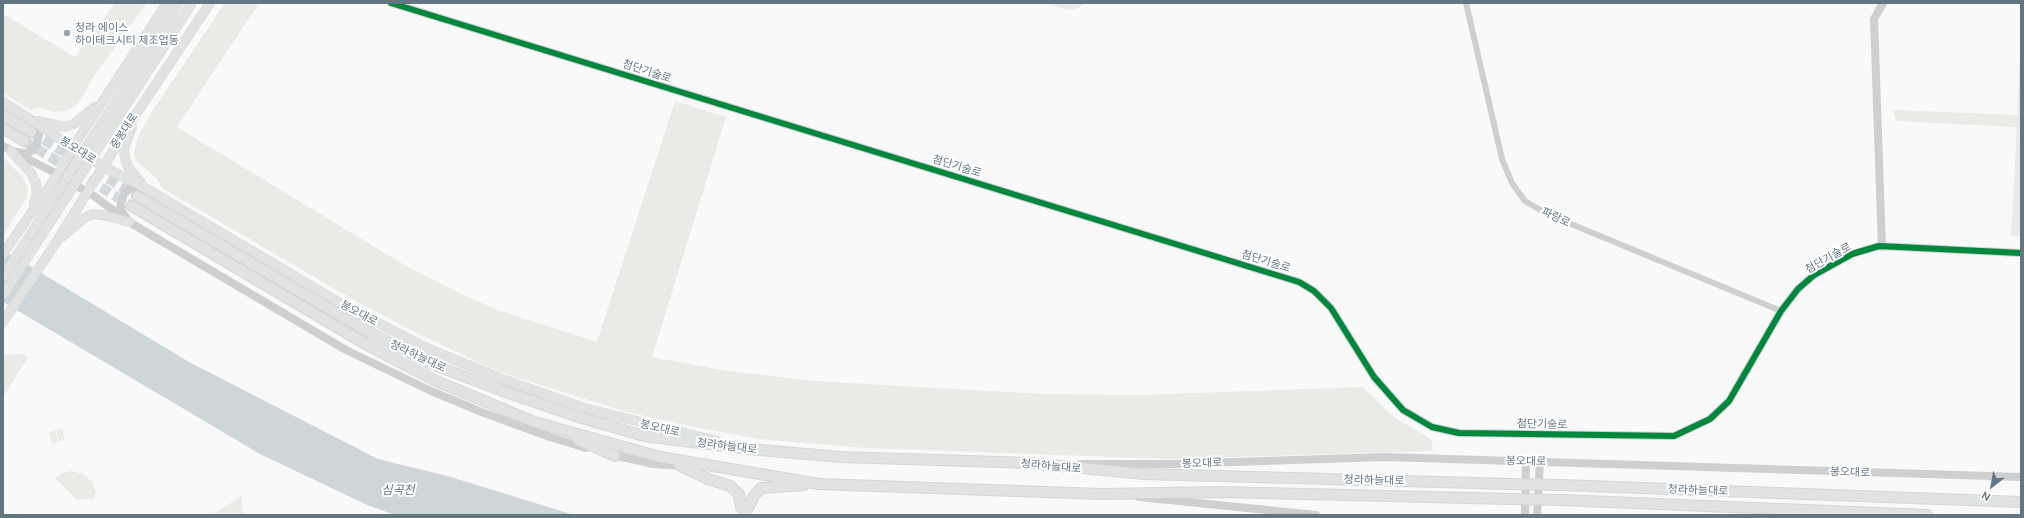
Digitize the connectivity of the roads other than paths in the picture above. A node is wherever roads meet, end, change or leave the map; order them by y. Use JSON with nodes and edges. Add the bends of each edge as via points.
{"nodes":[{"id":1,"x":167,"y":3,"type":"edge"},
{"id":2,"x":180,"y":3,"type":"edge"},
{"id":3,"x":192,"y":3,"type":"edge"},
{"id":4,"x":210,"y":3,"type":"edge"},
{"id":5,"x":391,"y":3,"type":"edge"},
{"id":6,"x":1466,"y":3,"type":"edge"},
{"id":7,"x":1883,"y":3,"type":"edge"},
{"id":8,"x":110,"y":90,"type":"junction"},
{"id":9,"x":3,"y":102,"type":"edge"},
{"id":10,"x":138,"y":111,"type":"junction"},
{"id":11,"x":3,"y":115,"type":"edge"},
{"id":12,"x":31,"y":119,"type":"junction"},
{"id":13,"x":3,"y":128,"type":"edge"},
{"id":14,"x":30,"y":132,"type":"tunnel mouth"},
{"id":15,"x":24,"y":141,"type":"tunnel mouth"},
{"id":16,"x":3,"y":146,"type":"edge"},
{"id":17,"x":73,"y":147,"type":"junction"},
{"id":18,"x":11,"y":151,"type":"junction"},
{"id":19,"x":102,"y":166,"type":"junction"},
{"id":20,"x":57,"y":174,"type":"junction"},
{"id":21,"x":147,"y":188,"type":"junction"},
{"id":22,"x":87,"y":192,"type":"junction"},
{"id":23,"x":137,"y":196,"type":"tunnel mouth"},
{"id":24,"x":132,"y":206,"type":"tunnel mouth"},
{"id":25,"x":129,"y":222,"type":"junction"},
{"id":26,"x":22,"y":225,"type":"junction"},
{"id":27,"x":55,"y":244,"type":"junction"},
{"id":28,"x":1882,"y":246,"type":"junction"},
{"id":29,"x":2021,"y":253,"type":"edge"},
{"id":30,"x":3,"y":254,"type":"edge"},
{"id":31,"x":3,"y":277,"type":"edge"},
{"id":32,"x":3,"y":294,"type":"edge"},
{"id":33,"x":1780,"y":310,"type":"junction"},
{"id":34,"x":3,"y":322,"type":"edge"},
{"id":35,"x":513,"y":414,"type":"junction"},
{"id":36,"x":747,"y":449,"type":"junction"},
{"id":37,"x":615,"y":456,"type":"junction"},
{"id":38,"x":1526,"y":461,"type":"junction"},
{"id":39,"x":1540,"y":461,"type":"junction"},
{"id":40,"x":1031,"y":463,"type":"junction"},
{"id":41,"x":679,"y":466,"type":"junction"},
{"id":42,"x":730,"y":468,"type":"junction"},
{"id":43,"x":2021,"y":477,"type":"edge"},
{"id":44,"x":819,"y":484,"type":"junction"},
{"id":45,"x":1102,"y":494,"type":"junction"},
{"id":46,"x":2021,"y":502,"type":"edge"},
{"id":47,"x":744,"y":513,"type":"edge"},
{"id":48,"x":1316,"y":515,"type":"edge"},
{"id":49,"x":1525,"y":515,"type":"edge"},
{"id":50,"x":1537,"y":515,"type":"edge"},
{"id":51,"x":1927,"y":515,"type":"edge"}],
"edges":[{"from":1,"to":8,"type":"main road"},
{"from":2,"to":31,"type":"main road","bridge":true},
{"from":3,"to":32,"type":"main road","name":"중봉대로","bridge":true},
{"from":4,"to":10,"type":"main road","name":"중봉대로"},
{"from":5,"to":33,"type":"street","name":"첨단기술로","via":[[1299,282],[1314,291],[1331,308],[1374,377],[1403,410],[1432,427],[1460,432],[1674,436],[1710,419],[1729,401]]},
{"from":6,"to":33,"type":"street","name":"파랑로","via":[[1502,160],[1512,183],[1525,201],[1547,214]]},
{"from":7,"to":28,"type":"street","via":[[1874,19]]},
{"from":8,"to":12,"type":"main road","via":[[89,113],[74,124],[64,127]]},
{"from":8,"to":17,"type":"main road"},
{"from":9,"to":12,"type":"main road","name":"봉오대로"},
{"from":10,"to":19,"type":"main road","name":"중봉대로"},
{"from":10,"to":21,"type":"main road","via":[[124,148],[128,167]]},
{"from":11,"to":14,"type":"highway"},
{"from":12,"to":17,"type":"main road","name":"봉오대로"},
{"from":12,"to":18,"type":"street","via":[[39,135],[34,149],[26,154]]},
{"from":13,"to":15,"type":"highway"},
{"from":16,"to":18,"type":"street"},
{"from":17,"to":19,"type":"main road","name":"봉오대로"},
{"from":17,"to":20,"type":"main road"},
{"from":18,"to":20,"type":"street"},
{"from":18,"to":26,"type":"main road","via":[[31,173],[37,185],[34,204]]},
{"from":19,"to":21,"type":"main road","name":"봉오대로"},
{"from":19,"to":22,"type":"main road","name":"중봉대로"},
{"from":20,"to":22,"type":"street"},
{"from":20,"to":26,"type":"main road"},
{"from":21,"to":25,"type":"street","via":[[129,189],[124,194],[120,208]]},
{"from":21,"to":36,"type":"main road","name":"봉오대로","via":[[340,303],[426,348],[502,380],[584,408]]},
{"from":22,"to":25,"type":"street"},
{"from":22,"to":27,"type":"main road","name":"중봉대로"},
{"from":23,"to":36,"type":"highway","name":"청라하늘대로","via":[[371,333],[429,362],[500,390],[644,436]]},
{"from":24,"to":35,"type":"highway","name":"청라하늘대로","via":[[367,345],[434,380]]},
{"from":25,"to":27,"type":"main road","via":[[93,214],[84,218]]},
{"from":25,"to":37,"type":"street","via":[[283,314],[389,371],[484,413],[550,437]]},
{"from":26,"to":30,"type":"main road"},
{"from":27,"to":34,"type":"main road","name":"중봉대로"},
{"from":28,"to":29,"type":"street","name":"첨단기술로"},
{"from":28,"to":33,"type":"street","name":"첨단기술로","via":[[1852,254],[1814,275],[1798,288]]},
{"from":35,"to":37,"type":"highway"},
{"from":35,"to":42,"type":"highway","name":"청라하늘대로","via":[[591,439],[660,457]]},
{"from":36,"to":40,"type":"highway","name":"청라하늘대로","via":[[842,457]]},
{"from":37,"to":41,"type":"street","via":[[653,464]]},
{"from":38,"to":39,"type":"street","name":"봉오대로"},
{"from":38,"to":40,"type":"street","name":"봉오대로","via":[[1386,457],[1172,464]]},
{"from":38,"to":49,"type":"street"},
{"from":39,"to":43,"type":"street","name":"봉오대로"},
{"from":39,"to":50,"type":"street"},
{"from":40,"to":46,"type":"highway","name":"청라하늘대로","bridge":true,"via":[[1144,474],[1561,485]]},
{"from":41,"to":42,"type":"street"},
{"from":41,"to":47,"type":"highway","via":[[730,486],[739,494]]},
{"from":42,"to":44,"type":"highway","name":"청라하늘대로"},
{"from":44,"to":45,"type":"highway","name":"청라하늘대로"},
{"from":44,"to":47,"type":"highway","via":[[761,488]]},
{"from":45,"to":48,"type":"street"},
{"from":45,"to":51,"type":"highway","name":"청라하늘대로","bridge":true,"via":[[1223,492],[1560,500]]}]}
